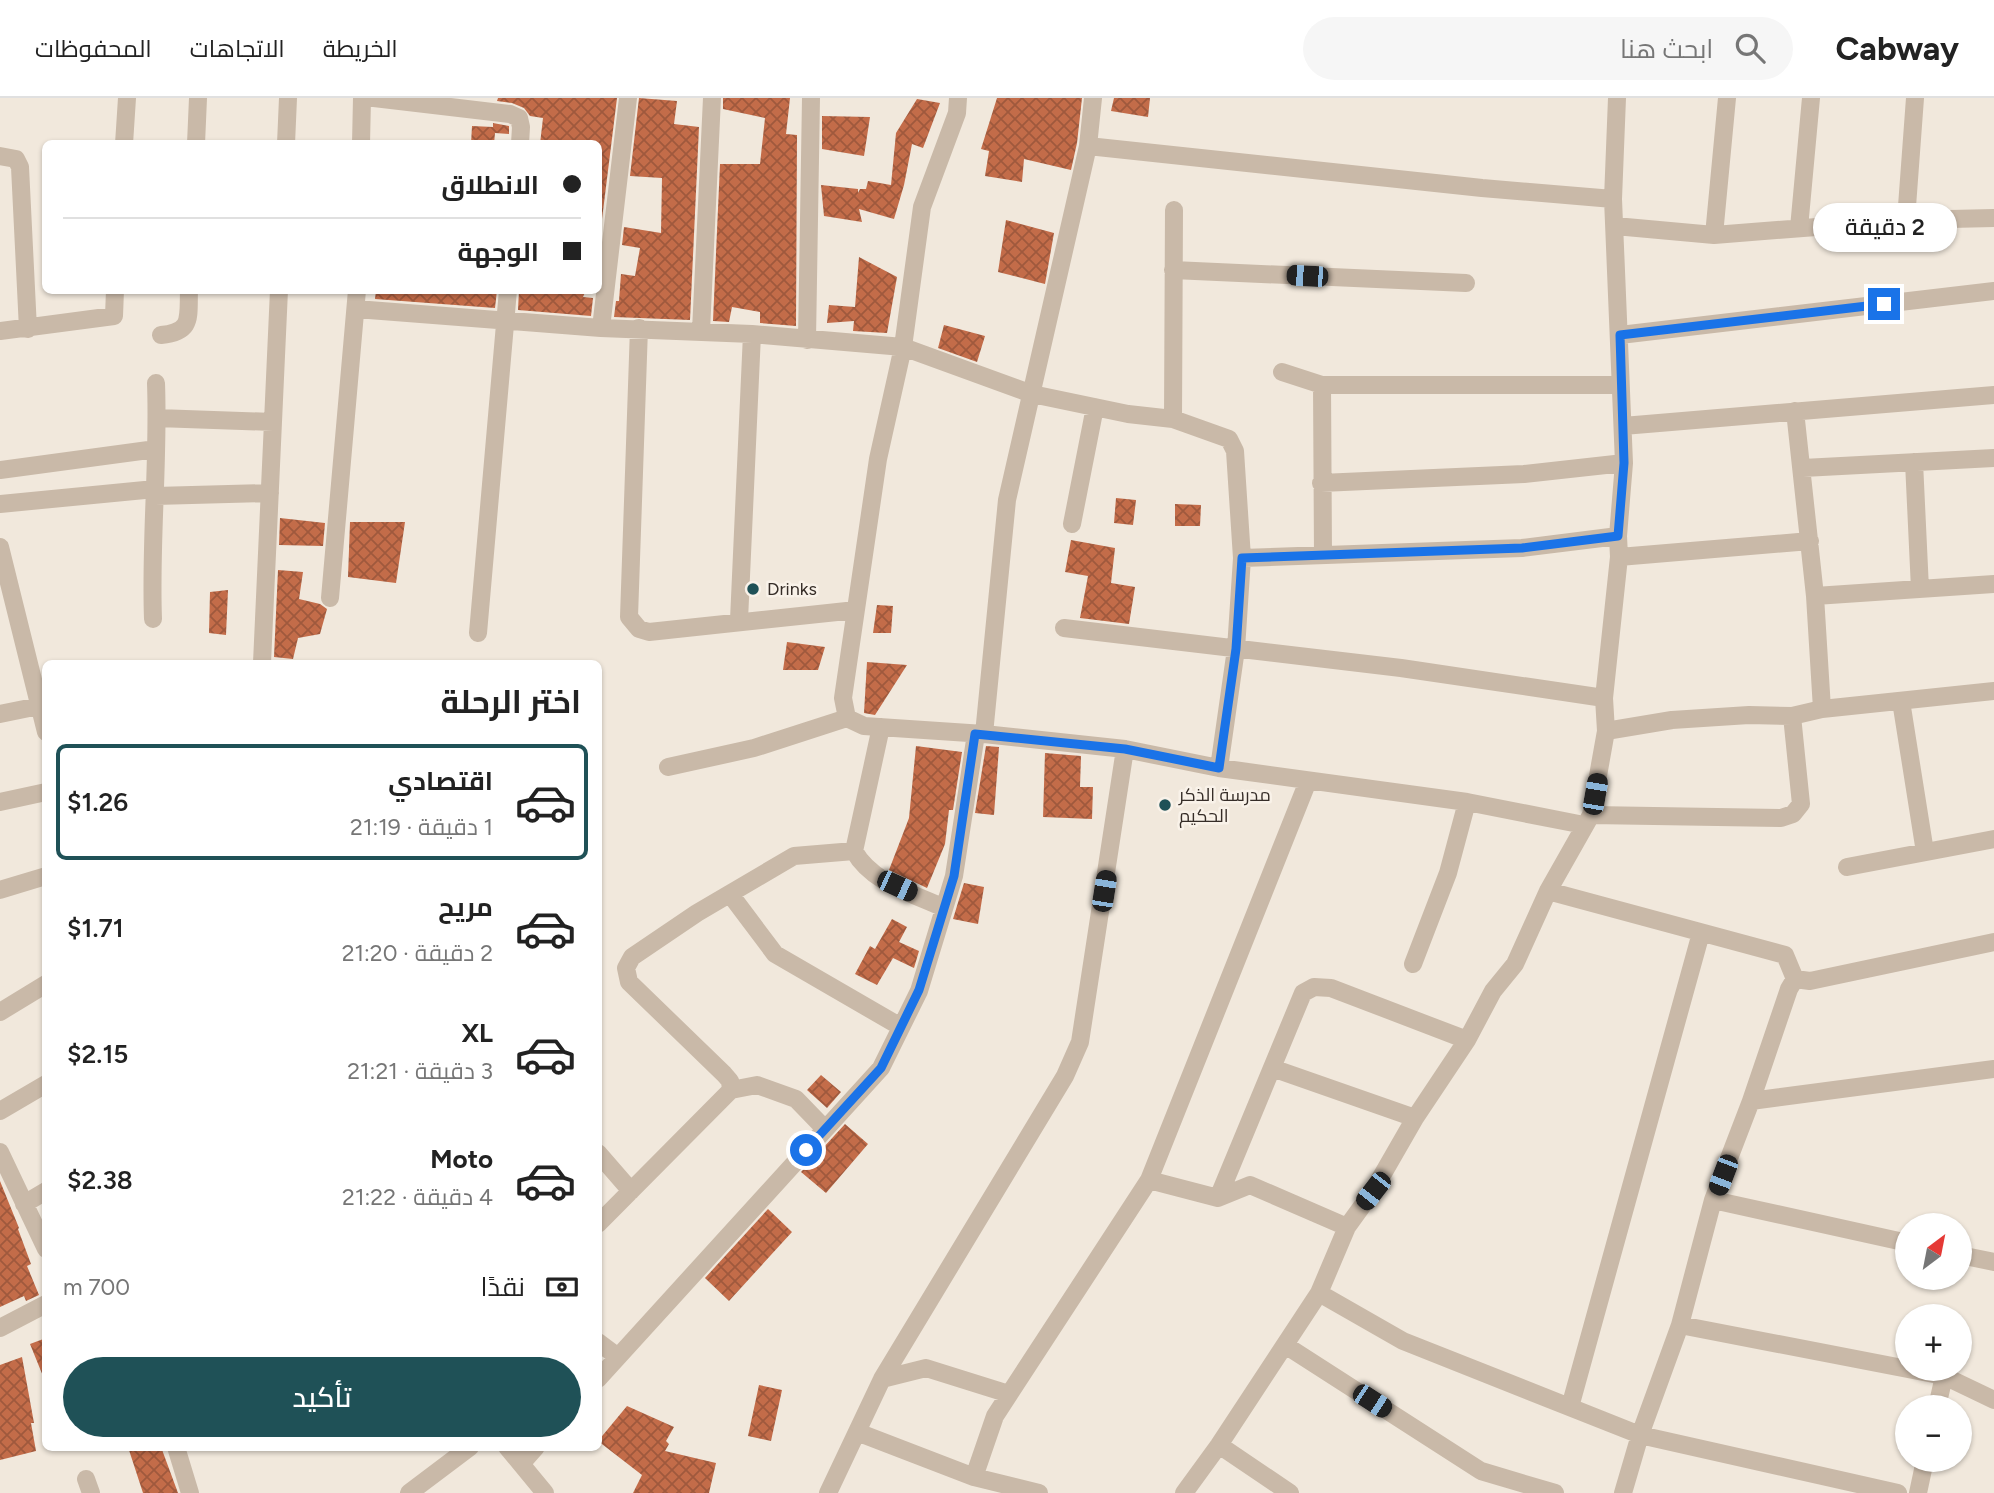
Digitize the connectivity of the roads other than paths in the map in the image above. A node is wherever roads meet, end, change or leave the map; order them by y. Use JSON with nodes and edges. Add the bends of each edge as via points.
{"nodes":[{"id":1,"x":127,"y":98,"type":"edge"},
{"id":2,"x":198,"y":98,"type":"edge"},
{"id":3,"x":288,"y":98,"type":"edge"},
{"id":4,"x":362,"y":98,"type":"edge"},
{"id":5,"x":374,"y":98,"type":"edge"},
{"id":6,"x":628,"y":98,"type":"edge"},
{"id":7,"x":712,"y":98,"type":"edge"},
{"id":8,"x":811,"y":98,"type":"edge"},
{"id":9,"x":958,"y":98,"type":"edge"},
{"id":10,"x":1093,"y":98,"type":"edge"},
{"id":11,"x":1617,"y":98,"type":"edge"},
{"id":12,"x":1727,"y":98,"type":"edge"},
{"id":13,"x":1811,"y":98,"type":"edge"},
{"id":14,"x":1915,"y":98,"type":"edge"},
{"id":15,"x":124,"y":140,"type":"edge"},
{"id":16,"x":196,"y":140,"type":"edge"},
{"id":17,"x":286,"y":140,"type":"edge"},
{"id":18,"x":360,"y":140,"type":"edge"},
{"id":19,"x":520,"y":140,"type":"edge"},
{"id":20,"x":1088,"y":146,"type":"junction"},
{"id":21,"x":0,"y":156,"type":"edge"},
{"id":22,"x":1614,"y":199,"type":"junction"},
{"id":23,"x":1174,"y":210,"type":"dead end"},
{"id":24,"x":1994,"y":218,"type":"edge"},
{"id":25,"x":1906,"y":220,"type":"junction"},
{"id":26,"x":1615,"y":226,"type":"junction"},
{"id":27,"x":1798,"y":228,"type":"junction"},
{"id":28,"x":1714,"y":235,"type":"junction"},
{"id":29,"x":1173,"y":270,"type":"junction"},
{"id":30,"x":1466,"y":283,"type":"dead end"},
{"id":31,"x":1994,"y":291,"type":"edge"},
{"id":32,"x":116,"y":294,"type":"edge"},
{"id":33,"x":189,"y":294,"type":"edge"},
{"id":34,"x":279,"y":294,"type":"edge"},
{"id":35,"x":356,"y":294,"type":"edge"},
{"id":36,"x":508,"y":294,"type":"edge"},
{"id":37,"x":356,"y":309,"type":"junction"},
{"id":38,"x":505,"y":320,"type":"junction"},
{"id":39,"x":601,"y":328,"type":"junction"},
{"id":40,"x":639,"y":328,"type":"junction"},
{"id":41,"x":28,"y":329,"type":"junction"},
{"id":42,"x":0,"y":331,"type":"edge"},
{"id":43,"x":701,"y":331,"type":"junction"},
{"id":44,"x":752,"y":334,"type":"junction"},
{"id":45,"x":160,"y":335,"type":"dead end"},
{"id":46,"x":1620,"y":335,"type":"junction"},
{"id":47,"x":807,"y":340,"type":"junction"},
{"id":48,"x":903,"y":346,"type":"junction"},
{"id":49,"x":1282,"y":372,"type":"dead end"},
{"id":50,"x":156,"y":383,"type":"dead end"},
{"id":51,"x":1322,"y":384,"type":"junction"},
{"id":52,"x":1620,"y":385,"type":"junction"},
{"id":53,"x":1032,"y":394,"type":"junction"},
{"id":54,"x":1994,"y":395,"type":"edge"},
{"id":55,"x":1095,"y":407,"type":"junction"},
{"id":56,"x":1795,"y":411,"type":"junction"},
{"id":57,"x":157,"y":418,"type":"junction"},
{"id":58,"x":1173,"y":419,"type":"junction"},
{"id":59,"x":273,"y":422,"type":"junction"},
{"id":60,"x":1623,"y":426,"type":"junction"},
{"id":61,"x":156,"y":449,"type":"junction"},
{"id":62,"x":1994,"y":458,"type":"edge"},
{"id":63,"x":1914,"y":462,"type":"junction"},
{"id":64,"x":1624,"y":463,"type":"junction"},
{"id":65,"x":1803,"y":468,"type":"junction"},
{"id":66,"x":0,"y":470,"type":"edge"},
{"id":67,"x":1321,"y":483,"type":"junction"},
{"id":68,"x":155,"y":493,"type":"junction"},
{"id":69,"x":270,"y":493,"type":"junction"},
{"id":70,"x":0,"y":504,"type":"edge"},
{"id":71,"x":1072,"y":524,"type":"dead end"},
{"id":72,"x":1618,"y":536,"type":"junction"},
{"id":73,"x":1810,"y":541,"type":"junction"},
{"id":74,"x":0,"y":547,"type":"edge"},
{"id":75,"x":1324,"y":555,"type":"junction"},
{"id":76,"x":1619,"y":556,"type":"junction"},
{"id":77,"x":1242,"y":558,"type":"junction"},
{"id":78,"x":1994,"y":584,"type":"edge"},
{"id":79,"x":1920,"y":589,"type":"junction"},
{"id":80,"x":1815,"y":596,"type":"junction"},
{"id":81,"x":330,"y":598,"type":"dead end"},
{"id":82,"x":7,"y":605,"type":"edge"},
{"id":83,"x":856,"y":610,"type":"junction"},
{"id":84,"x":153,"y":620,"type":"dead end"},
{"id":85,"x":739,"y":621,"type":"junction"},
{"id":86,"x":1064,"y":628,"type":"dead end"},
{"id":87,"x":478,"y":633,"type":"dead end"},
{"id":88,"x":1236,"y":649,"type":"junction"},
{"id":89,"x":262,"y":660,"type":"edge"},
{"id":90,"x":1994,"y":691,"type":"edge"},
{"id":91,"x":1604,"y":698,"type":"junction"},
{"id":92,"x":1901,"y":701,"type":"junction"},
{"id":93,"x":41,"y":703,"type":"edge"},
{"id":94,"x":1822,"y":709,"type":"junction"},
{"id":95,"x":0,"y":714,"type":"edge"},
{"id":96,"x":1792,"y":716,"type":"junction"},
{"id":97,"x":847,"y":718,"type":"junction"},
{"id":98,"x":881,"y":727,"type":"junction"},
{"id":99,"x":1606,"y":731,"type":"junction"},
{"id":100,"x":980,"y":734,"type":"junction"},
{"id":101,"x":1125,"y":749,"type":"junction"},
{"id":102,"x":668,"y":767,"type":"dead end"},
{"id":103,"x":1219,"y":768,"type":"junction"},
{"id":104,"x":1308,"y":781,"type":"junction"},
{"id":105,"x":42,"y":793,"type":"edge"},
{"id":106,"x":0,"y":802,"type":"edge"},
{"id":107,"x":1466,"y":802,"type":"junction"},
{"id":108,"x":1588,"y":820,"type":"junction"},
{"id":109,"x":1994,"y":839,"type":"edge"},
{"id":110,"x":854,"y":851,"type":"junction"},
{"id":111,"x":1925,"y":852,"type":"junction"},
{"id":112,"x":1847,"y":867,"type":"dead end"},
{"id":113,"x":42,"y":877,"type":"edge"},
{"id":114,"x":0,"y":890,"type":"edge"},
{"id":115,"x":1548,"y":891,"type":"junction"},
{"id":116,"x":730,"y":894,"type":"junction"},
{"id":117,"x":944,"y":908,"type":"junction"},
{"id":118,"x":1701,"y":933,"type":"junction"},
{"id":119,"x":1994,"y":942,"type":"edge"},
{"id":120,"x":1413,"y":964,"type":"dead end"},
{"id":121,"x":1795,"y":979,"type":"junction"},
{"id":122,"x":42,"y":986,"type":"edge"},
{"id":123,"x":0,"y":1012,"type":"edge"},
{"id":124,"x":901,"y":1027,"type":"junction"},
{"id":125,"x":1468,"y":1040,"type":"junction"},
{"id":126,"x":1272,"y":1068,"type":"junction"},
{"id":127,"x":1994,"y":1069,"type":"edge"},
{"id":128,"x":42,"y":1086,"type":"edge"},
{"id":129,"x":731,"y":1090,"type":"junction"},
{"id":130,"x":1751,"y":1101,"type":"junction"},
{"id":131,"x":0,"y":1111,"type":"edge"},
{"id":132,"x":1415,"y":1118,"type":"junction"},
{"id":133,"x":825,"y":1129,"type":"junction"},
{"id":134,"x":0,"y":1152,"type":"edge"},
{"id":135,"x":602,"y":1158,"type":"edge"},
{"id":136,"x":5,"y":1176,"type":"edge"},
{"id":137,"x":1149,"y":1180,"type":"junction"},
{"id":138,"x":631,"y":1191,"type":"junction"},
{"id":139,"x":42,"y":1193,"type":"edge"},
{"id":140,"x":1218,"y":1198,"type":"junction"},
{"id":141,"x":1713,"y":1200,"type":"junction"},
{"id":142,"x":24,"y":1204,"type":"junction"},
{"id":143,"x":602,"y":1220,"type":"edge"},
{"id":144,"x":1347,"y":1227,"type":"junction"},
{"id":145,"x":1895,"y":1240,"type":"edge"},
{"id":146,"x":42,"y":1241,"type":"edge"},
{"id":147,"x":1972,"y":1257,"type":"edge"},
{"id":148,"x":1994,"y":1262,"type":"edge"},
{"id":149,"x":1319,"y":1293,"type":"junction"},
{"id":150,"x":42,"y":1306,"type":"edge"},
{"id":151,"x":1680,"y":1325,"type":"junction"},
{"id":152,"x":0,"y":1328,"type":"edge"},
{"id":153,"x":602,"y":1345,"type":"edge"},
{"id":154,"x":1285,"y":1345,"type":"junction"},
{"id":155,"x":618,"y":1357,"type":"junction"},
{"id":156,"x":1895,"y":1367,"type":"edge"},
{"id":157,"x":602,"y":1375,"type":"edge"},
{"id":158,"x":882,"y":1379,"type":"junction"},
{"id":159,"x":1954,"y":1381,"type":"edge"},
{"id":160,"x":1009,"y":1394,"type":"junction"},
{"id":161,"x":1994,"y":1401,"type":"edge"},
{"id":162,"x":1570,"y":1407,"type":"junction"},
{"id":163,"x":857,"y":1432,"type":"junction"},
{"id":164,"x":1640,"y":1435,"type":"junction"},
{"id":165,"x":1219,"y":1445,"type":"junction"},
{"id":166,"x":177,"y":1451,"type":"edge"},
{"id":167,"x":465,"y":1451,"type":"edge"},
{"id":168,"x":510,"y":1451,"type":"edge"},
{"id":169,"x":533,"y":1451,"type":"edge"},
{"id":170,"x":521,"y":1464,"type":"junction"},
{"id":171,"x":1481,"y":1471,"type":"junction"},
{"id":172,"x":1922,"y":1472,"type":"edge"},
{"id":173,"x":974,"y":1477,"type":"junction"},
{"id":174,"x":1281,"y":1490,"type":"edge"},
{"id":175,"x":190,"y":1493,"type":"edge"},
{"id":176,"x":409,"y":1493,"type":"edge"},
{"id":177,"x":545,"y":1493,"type":"edge"},
{"id":178,"x":828,"y":1493,"type":"edge"},
{"id":179,"x":1039,"y":1493,"type":"edge"},
{"id":180,"x":1184,"y":1493,"type":"edge"},
{"id":181,"x":1513,"y":1493,"type":"edge"},
{"id":182,"x":1555,"y":1493,"type":"edge"},
{"id":183,"x":1623,"y":1493,"type":"edge"},
{"id":184,"x":1898,"y":1493,"type":"edge"},
{"id":185,"x":1918,"y":1493,"type":"edge"}],
"edges":[{"from":1,"to":15,"type":"street"},
{"from":2,"to":16,"type":"street"},
{"from":3,"to":17,"type":"street"},
{"from":4,"to":18,"type":"street"},
{"from":5,"to":19,"type":"street","via":[[510,114],[519,118]]},
{"from":6,"to":39,"type":"street"},
{"from":7,"to":43,"type":"street"},
{"from":8,"to":47,"type":"street"},
{"from":9,"to":48,"type":"street","via":[[957,113],[922,207]]},
{"from":10,"to":20,"type":"street"},
{"from":11,"to":22,"type":"street"},
{"from":12,"to":28,"type":"street"},
{"from":13,"to":27,"type":"street"},
{"from":14,"to":25,"type":"street"},
{"from":20,"to":22,"type":"street"},
{"from":20,"to":53,"type":"street"},
{"from":21,"to":41,"type":"street","via":[[16,159],[20,167]]},
{"from":22,"to":26,"type":"street"},
{"from":23,"to":29,"type":"street"},
{"from":24,"to":25,"type":"street"},
{"from":25,"to":27,"type":"street"},
{"from":26,"to":28,"type":"street"},
{"from":26,"to":46,"type":"street"},
{"from":27,"to":28,"type":"street"},
{"from":29,"to":30,"type":"street"},
{"from":29,"to":58,"type":"street"},
{"from":31,"to":46,"type":"street"},
{"from":32,"to":41,"type":"street","via":[[114,316]]},
{"from":33,"to":45,"type":"street","via":[[188,323],[183,330]]},
{"from":34,"to":59,"type":"street"},
{"from":35,"to":37,"type":"street"},
{"from":36,"to":38,"type":"street"},
{"from":37,"to":38,"type":"street"},
{"from":37,"to":81,"type":"street"},
{"from":38,"to":39,"type":"street"},
{"from":38,"to":87,"type":"street"},
{"from":39,"to":40,"type":"street"},
{"from":40,"to":43,"type":"street"},
{"from":40,"to":85,"type":"street","via":[[629,617],[639,629],[649,632]]},
{"from":41,"to":42,"type":"street"},
{"from":43,"to":44,"type":"street"},
{"from":44,"to":47,"type":"street"},
{"from":44,"to":85,"type":"street"},
{"from":46,"to":52,"type":"street"},
{"from":47,"to":48,"type":"street"},
{"from":48,"to":53,"type":"street"},
{"from":48,"to":83,"type":"street","via":[[878,459]]},
{"from":49,"to":51,"type":"street"},
{"from":50,"to":57,"type":"street"},
{"from":51,"to":52,"type":"street"},
{"from":51,"to":67,"type":"street"},
{"from":52,"to":60,"type":"street"},
{"from":53,"to":55,"type":"street"},
{"from":53,"to":100,"type":"street","via":[[1007,500]]},
{"from":54,"to":56,"type":"street"},
{"from":55,"to":58,"type":"street"},
{"from":55,"to":71,"type":"street"},
{"from":56,"to":60,"type":"street"},
{"from":56,"to":65,"type":"street"},
{"from":57,"to":59,"type":"street"},
{"from":57,"to":61,"type":"street"},
{"from":58,"to":77,"type":"street","via":[[1229,439],[1236,451]]},
{"from":59,"to":69,"type":"street"},
{"from":60,"to":64,"type":"street"},
{"from":61,"to":66,"type":"street"},
{"from":61,"to":68,"type":"street"},
{"from":62,"to":63,"type":"street"},
{"from":63,"to":65,"type":"street"},
{"from":63,"to":79,"type":"street"},
{"from":64,"to":67,"type":"street","via":[[1524,474]]},
{"from":64,"to":72,"type":"street"},
{"from":65,"to":73,"type":"street"},
{"from":67,"to":75,"type":"street"},
{"from":68,"to":69,"type":"street"},
{"from":68,"to":70,"type":"street"},
{"from":68,"to":84,"type":"street"},
{"from":69,"to":89,"type":"street"},
{"from":72,"to":75,"type":"street","via":[[1522,548]]},
{"from":72,"to":76,"type":"street"},
{"from":73,"to":76,"type":"street"},
{"from":73,"to":80,"type":"street"},
{"from":74,"to":82,"type":"street"},
{"from":75,"to":77,"type":"street"},
{"from":76,"to":91,"type":"street"},
{"from":77,"to":88,"type":"street"},
{"from":78,"to":79,"type":"street"},
{"from":79,"to":80,"type":"street"},
{"from":80,"to":94,"type":"street"},
{"from":82,"to":93,"type":"street"},
{"from":83,"to":85,"type":"street"},
{"from":83,"to":97,"type":"street","via":[[843,698]]},
{"from":86,"to":88,"type":"street"},
{"from":88,"to":91,"type":"street"},
{"from":88,"to":103,"type":"street"},
{"from":90,"to":92,"type":"street"},
{"from":91,"to":99,"type":"street"},
{"from":92,"to":94,"type":"street"},
{"from":92,"to":111,"type":"street"},
{"from":93,"to":95,"type":"street"},
{"from":94,"to":96,"type":"street"},
{"from":96,"to":99,"type":"street","via":[[1672,720]]},
{"from":96,"to":108,"type":"street","via":[[1801,804],[1793,814],[1782,818]]},
{"from":97,"to":98,"type":"street","via":[[863,726]]},
{"from":97,"to":102,"type":"street","via":[[754,748]]},
{"from":98,"to":100,"type":"street"},
{"from":98,"to":110,"type":"street"},
{"from":99,"to":108,"type":"street"},
{"from":100,"to":101,"type":"street"},
{"from":100,"to":117,"type":"street"},
{"from":101,"to":103,"type":"street"},
{"from":101,"to":158,"type":"street","via":[[1080,1042],[1065,1076]]},
{"from":103,"to":104,"type":"street"},
{"from":104,"to":107,"type":"street"},
{"from":104,"to":137,"type":"street"},
{"from":105,"to":106,"type":"street"},
{"from":107,"to":108,"type":"street"},
{"from":107,"to":120,"type":"street","via":[[1448,873]]},
{"from":108,"to":115,"type":"street"},
{"from":109,"to":111,"type":"street"},
{"from":110,"to":116,"type":"street","via":[[794,856]]},
{"from":110,"to":117,"type":"street","via":[[873,876]]},
{"from":111,"to":112,"type":"street"},
{"from":113,"to":114,"type":"street"},
{"from":115,"to":118,"type":"street"},
{"from":115,"to":125,"type":"street","via":[[1515,964],[1493,991]]},
{"from":116,"to":124,"type":"street","via":[[775,954]]},
{"from":116,"to":129,"type":"street","via":[[632,957],[625,968],[629,982],[724,1074]]},
{"from":117,"to":124,"type":"street","via":[[919,990]]},
{"from":118,"to":121,"type":"street","via":[[1784,955]]},
{"from":118,"to":162,"type":"street"},
{"from":119,"to":121,"type":"street","via":[[1810,981]]},
{"from":121,"to":130,"type":"street"},
{"from":122,"to":123,"type":"street"},
{"from":124,"to":133,"type":"street","via":[[881,1068]]},
{"from":125,"to":126,"type":"street","via":[[1331,988],[1314,987],[1303,993]]},
{"from":125,"to":132,"type":"street"},
{"from":126,"to":132,"type":"street"},
{"from":126,"to":140,"type":"street"},
{"from":127,"to":130,"type":"street"},
{"from":128,"to":131,"type":"street"},
{"from":129,"to":133,"type":"street","via":[[757,1085],[796,1099]]},
{"from":129,"to":138,"type":"street"},
{"from":130,"to":141,"type":"street"},
{"from":132,"to":144,"type":"street"},
{"from":133,"to":155,"type":"street"},
{"from":134,"to":136,"type":"street"},
{"from":135,"to":138,"type":"street"},
{"from":136,"to":142,"type":"street"},
{"from":137,"to":140,"type":"street"},
{"from":137,"to":160,"type":"street"},
{"from":138,"to":143,"type":"street"},
{"from":139,"to":142,"type":"street"},
{"from":140,"to":144,"type":"street","via":[[1250,1185]]},
{"from":141,"to":145,"type":"street"},
{"from":141,"to":151,"type":"street"},
{"from":142,"to":146,"type":"street"},
{"from":144,"to":149,"type":"street"},
{"from":147,"to":148,"type":"street"},
{"from":149,"to":154,"type":"street"},
{"from":149,"to":162,"type":"street","via":[[1403,1340]]},
{"from":150,"to":152,"type":"street"},
{"from":151,"to":156,"type":"street"},
{"from":151,"to":164,"type":"street"},
{"from":153,"to":155,"type":"street"},
{"from":154,"to":165,"type":"street"},
{"from":154,"to":171,"type":"street"},
{"from":155,"to":157,"type":"street"},
{"from":158,"to":160,"type":"street","via":[[926,1368]]},
{"from":158,"to":163,"type":"street"},
{"from":159,"to":161,"type":"street"},
{"from":160,"to":173,"type":"street","via":[[995,1416]]},
{"from":162,"to":164,"type":"street"},
{"from":163,"to":173,"type":"street"},
{"from":163,"to":178,"type":"street"},
{"from":164,"to":183,"type":"street"},
{"from":164,"to":184,"type":"street"},
{"from":165,"to":174,"type":"street"},
{"from":165,"to":180,"type":"street"},
{"from":166,"to":175,"type":"street"},
{"from":167,"to":176,"type":"street"},
{"from":168,"to":170,"type":"street"},
{"from":169,"to":170,"type":"street"},
{"from":170,"to":177,"type":"street"},
{"from":171,"to":181,"type":"street"},
{"from":171,"to":182,"type":"street"},
{"from":172,"to":185,"type":"street"},
{"from":173,"to":179,"type":"street"}]}
